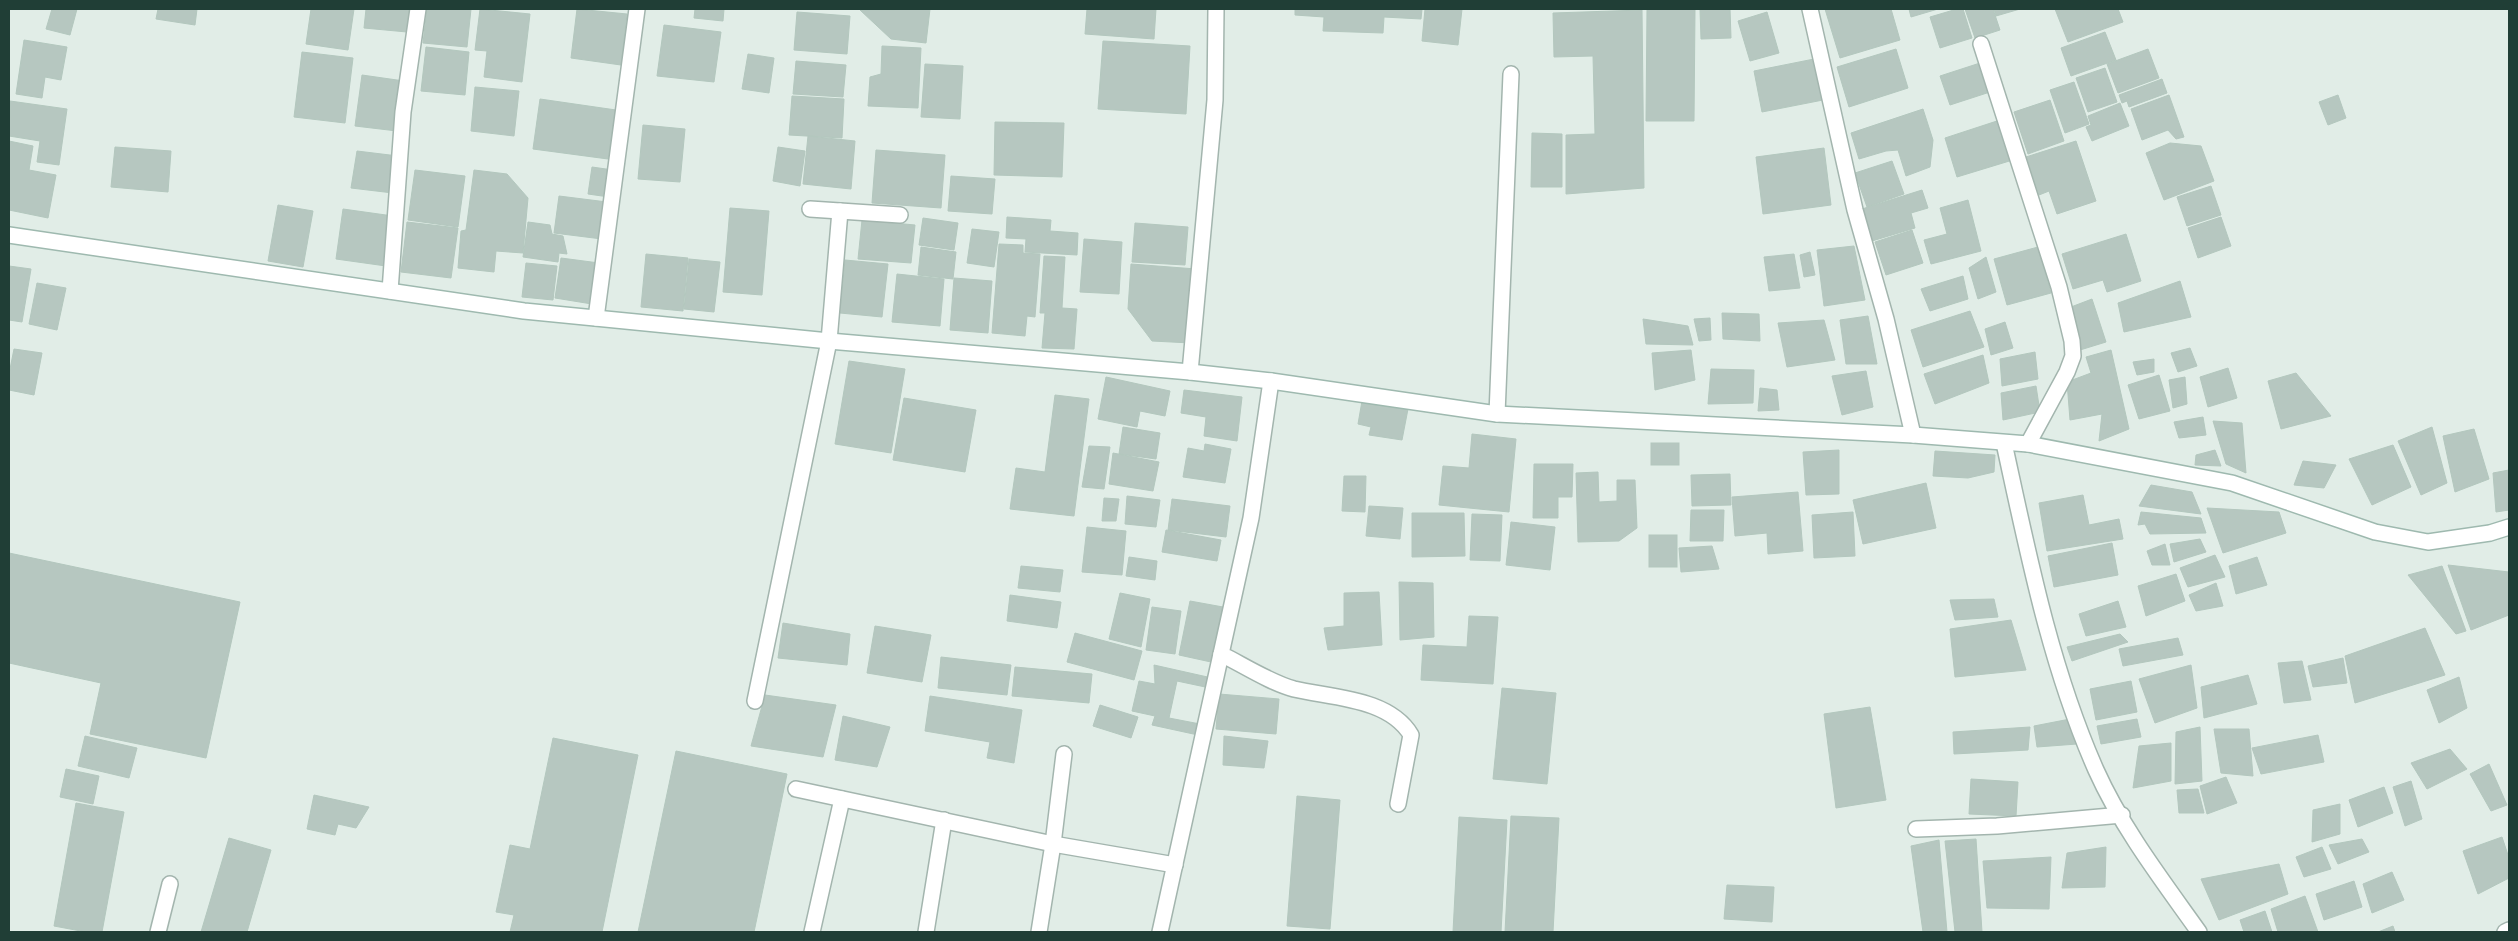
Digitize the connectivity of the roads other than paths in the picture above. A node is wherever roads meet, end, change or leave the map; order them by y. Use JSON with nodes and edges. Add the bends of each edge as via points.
{"nodes":[{"id":1,"x":418,"y":9,"type":"edge"},
{"id":2,"x":637,"y":9,"type":"edge"},
{"id":3,"x":1216,"y":9,"type":"edge"},
{"id":4,"x":1810,"y":9,"type":"edge"},
{"id":5,"x":1981,"y":44,"type":"dead end"},
{"id":6,"x":1511,"y":74,"type":"dead end"},
{"id":7,"x":810,"y":209,"type":"dead end"},
{"id":8,"x":840,"y":211,"type":"junction"},
{"id":9,"x":900,"y":215,"type":"dead end"},
{"id":10,"x":9,"y":235,"type":"edge"},
{"id":11,"x":390,"y":291,"type":"junction"},
{"id":12,"x":596,"y":318,"type":"junction"},
{"id":13,"x":829,"y":341,"type":"junction"},
{"id":14,"x":1190,"y":372,"type":"junction"},
{"id":15,"x":1271,"y":381,"type":"junction"},
{"id":16,"x":1497,"y":414,"type":"junction"},
{"id":17,"x":1913,"y":435,"type":"junction"},
{"id":18,"x":2004,"y":443,"type":"junction"},
{"id":19,"x":2028,"y":444,"type":"junction"},
{"id":20,"x":2509,"y":527,"type":"edge"},
{"id":21,"x":1221,"y":654,"type":"junction"},
{"id":22,"x":755,"y":701,"type":"dead end"},
{"id":23,"x":1064,"y":754,"type":"dead end"},
{"id":24,"x":796,"y":789,"type":"dead end"},
{"id":25,"x":842,"y":799,"type":"junction"},
{"id":26,"x":1398,"y":804,"type":"dead end"},
{"id":27,"x":2122,"y":815,"type":"junction"},
{"id":28,"x":944,"y":820,"type":"junction"},
{"id":29,"x":1916,"y":829,"type":"dead end"},
{"id":30,"x":1053,"y":844,"type":"junction"},
{"id":31,"x":1176,"y":865,"type":"junction"},
{"id":32,"x":170,"y":884,"type":"dead end"},
{"id":33,"x":2509,"y":930,"type":"edge"},
{"id":34,"x":158,"y":932,"type":"edge"},
{"id":35,"x":812,"y":932,"type":"edge"},
{"id":36,"x":926,"y":932,"type":"edge"},
{"id":37,"x":1039,"y":932,"type":"edge"},
{"id":38,"x":1164,"y":932,"type":"edge"},
{"id":39,"x":2199,"y":932,"type":"edge"},
{"id":40,"x":2505,"y":932,"type":"edge"}],
"edges":[{"from":1,"to":11,"type":"street","via":[[403,112]]},
{"from":2,"to":12,"type":"street"},
{"from":3,"to":14,"type":"street","via":[[1215,100]]},
{"from":4,"to":17,"type":"street","via":[[1855,210],[1886,319]]},
{"from":5,"to":19,"type":"street","via":[[2059,287],[2072,341],[2073,356],[2067,372]]},
{"from":6,"to":16,"type":"street"},
{"from":7,"to":8,"type":"street"},
{"from":8,"to":9,"type":"street"},
{"from":8,"to":13,"type":"street"},
{"from":10,"to":11,"type":"street"},
{"from":11,"to":12,"type":"street"},
{"from":12,"to":13,"type":"street"},
{"from":13,"to":14,"type":"street"},
{"from":13,"to":22,"type":"street"},
{"from":14,"to":15,"type":"street"},
{"from":15,"to":16,"type":"street"},
{"from":15,"to":21,"type":"street","via":[[1251,518]]},
{"from":16,"to":17,"type":"street"},
{"from":17,"to":18,"type":"street"},
{"from":18,"to":19,"type":"street"},
{"from":18,"to":27,"type":"street","via":[[2062,683],[2097,771]]},
{"from":19,"to":20,"type":"street","via":[[2232,483],[2375,532],[2428,542]]},
{"from":21,"to":26,"type":"street","via":[[1292,688],[1374,707],[1400,720],[1411,736]]},
{"from":21,"to":31,"type":"street"},
{"from":23,"to":30,"type":"street"},
{"from":24,"to":25,"type":"street"},
{"from":25,"to":28,"type":"street"},
{"from":25,"to":35,"type":"street"},
{"from":27,"to":29,"type":"street"},
{"from":27,"to":39,"type":"street","via":[[2142,852]]},
{"from":28,"to":30,"type":"street"},
{"from":28,"to":36,"type":"street"},
{"from":30,"to":31,"type":"street"},
{"from":30,"to":37,"type":"street"},
{"from":31,"to":38,"type":"street"},
{"from":32,"to":34,"type":"street"},
{"from":33,"to":40,"type":"street"}]}
